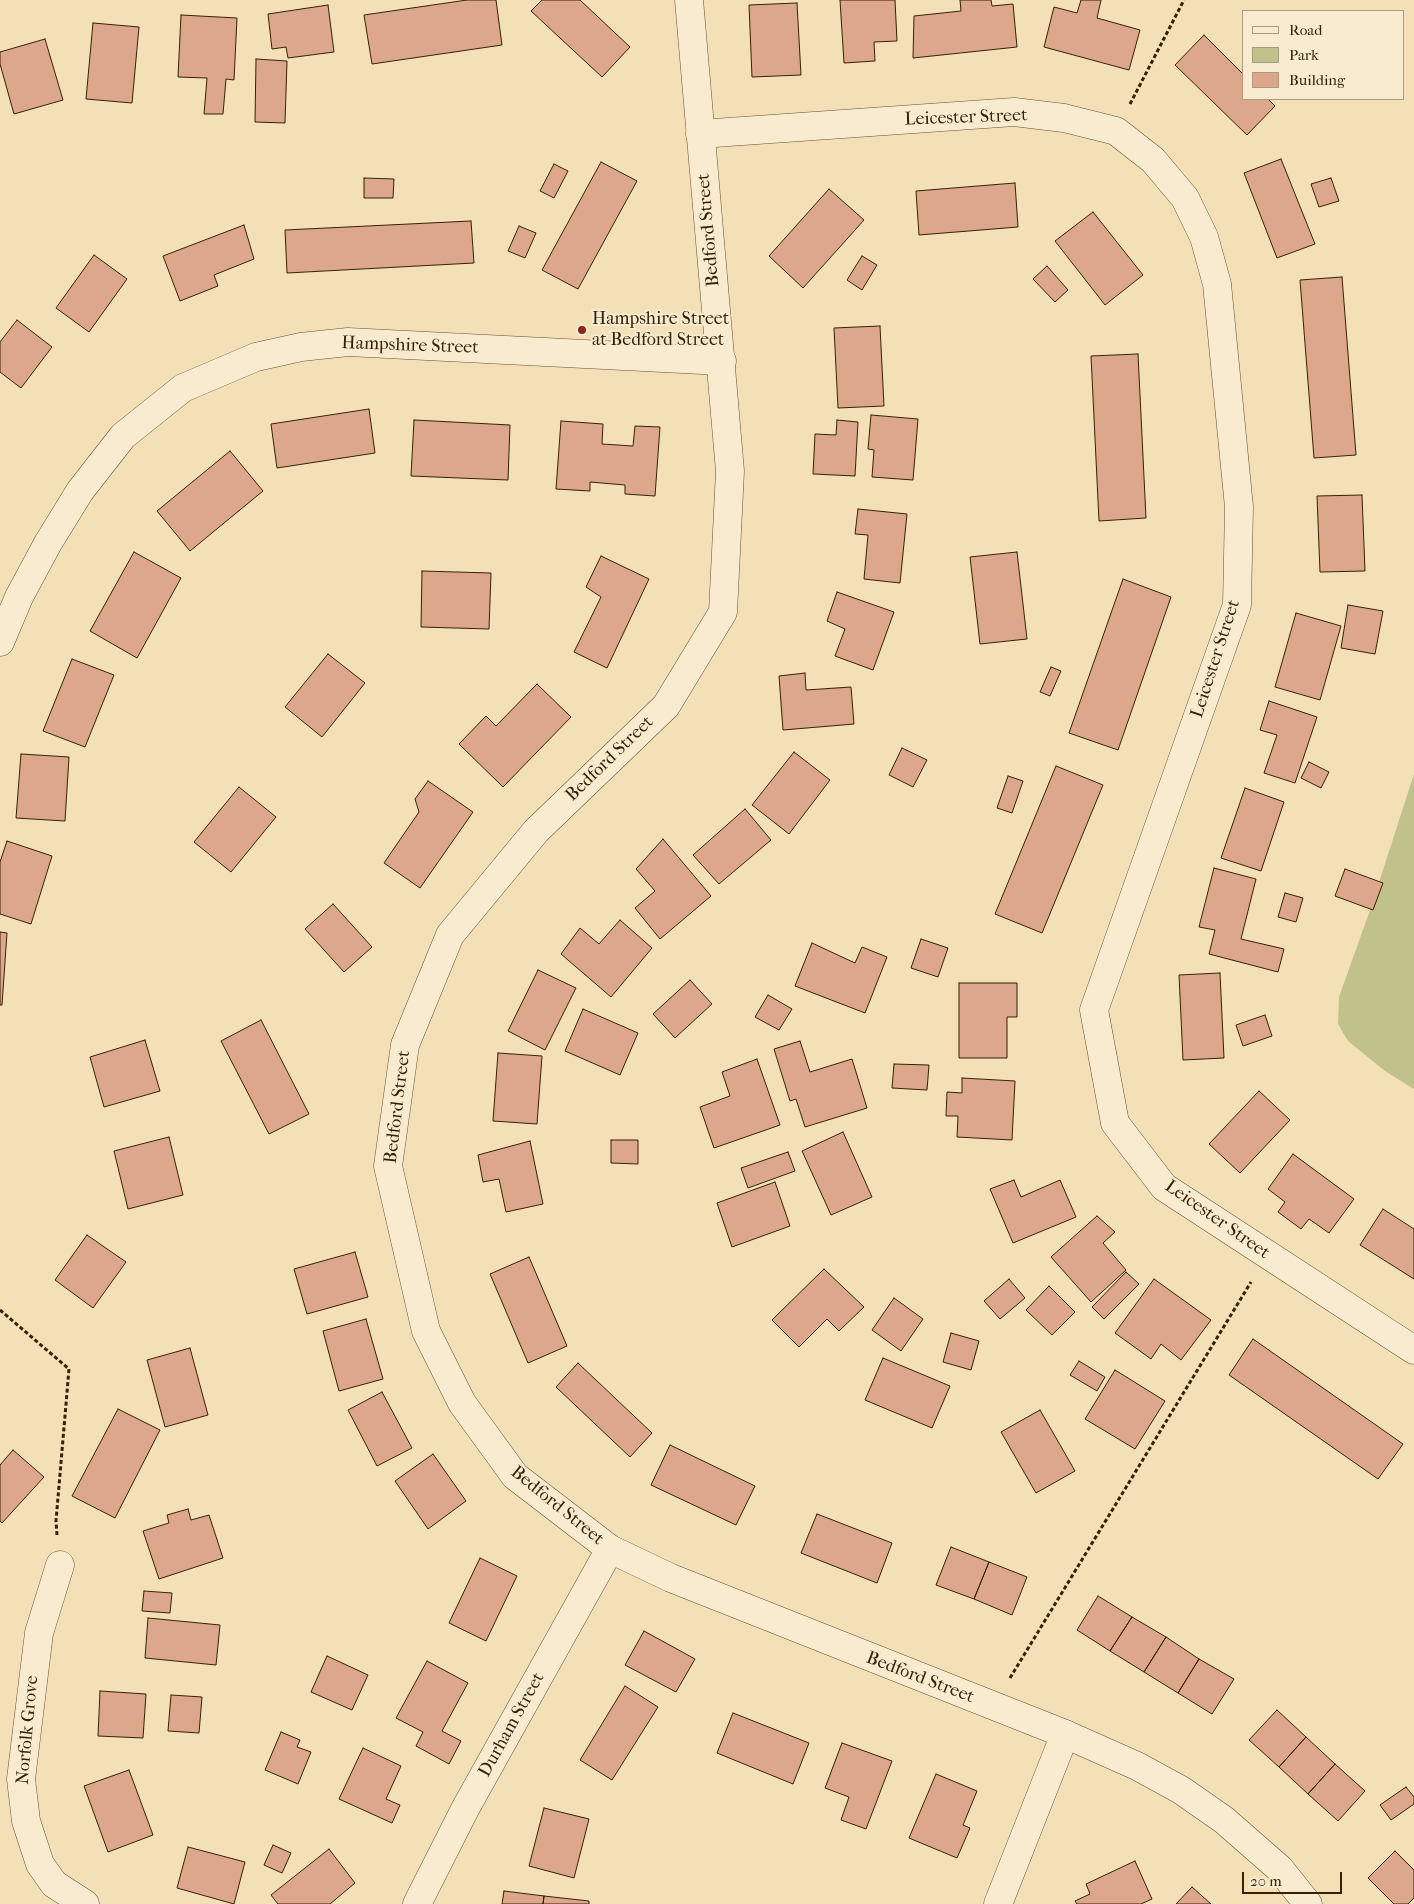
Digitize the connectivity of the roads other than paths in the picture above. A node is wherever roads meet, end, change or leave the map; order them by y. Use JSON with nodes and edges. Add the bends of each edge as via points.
{"nodes":[{"id":1,"x":689,"y":0,"type":"edge"},
{"id":2,"x":700,"y":134,"type":"junction"},
{"id":3,"x":722,"y":361,"type":"junction"},
{"id":4,"x":0,"y":642,"type":"edge"},
{"id":5,"x":1414,"y":1350,"type":"edge"},
{"id":6,"x":610,"y":1549,"type":"junction"},
{"id":7,"x":60,"y":1565,"type":"road end"},
{"id":8,"x":1065,"y":1734,"type":"junction"},
{"id":9,"x":85,"y":1904,"type":"edge"},
{"id":10,"x":417,"y":1904,"type":"edge"},
{"id":11,"x":998,"y":1904,"type":"edge"},
{"id":12,"x":1308,"y":1904,"type":"edge"}],
"edges":[{"from":1,"to":2,"type":"street","name":"Bedford Street"},
{"from":2,"to":3,"type":"street","name":"Bedford Street"},
{"from":2,"to":5,"type":"street","name":"Leicester Street","via":[[1014,112],[1064,118],[1116,131],[1153,160],[1185,198],[1204,238],[1217,284],[1239,507],[1237,605],[1094,1010],[1115,1123],[1164,1187]]},
{"from":3,"to":4,"type":"street","name":"Hampshire Street","via":[[348,342],[301,347],[249,360],[182,388],[124,436],[80,491],[48,543],[19,597]]},
{"from":3,"to":6,"type":"street","name":"Bedford Street","via":[[730,471],[723,612],[666,706],[536,831],[450,935],[405,1045],[388,1166],[426,1330],[462,1403],[515,1476]]},
{"from":6,"to":8,"type":"street","name":"Bedford Street","via":[[670,1578]]},
{"from":6,"to":10,"type":"street","name":"Durham Street","via":[[465,1809]]},
{"from":7,"to":9,"type":"street","name":"Norfolk Grove","via":[[39,1633],[21,1778],[26,1821],[40,1864],[54,1884]]},
{"from":8,"to":11,"type":"street"},
{"from":8,"to":12,"type":"street","name":"Bedford Street","via":[[1137,1766],[1202,1803],[1280,1869]]}]}
